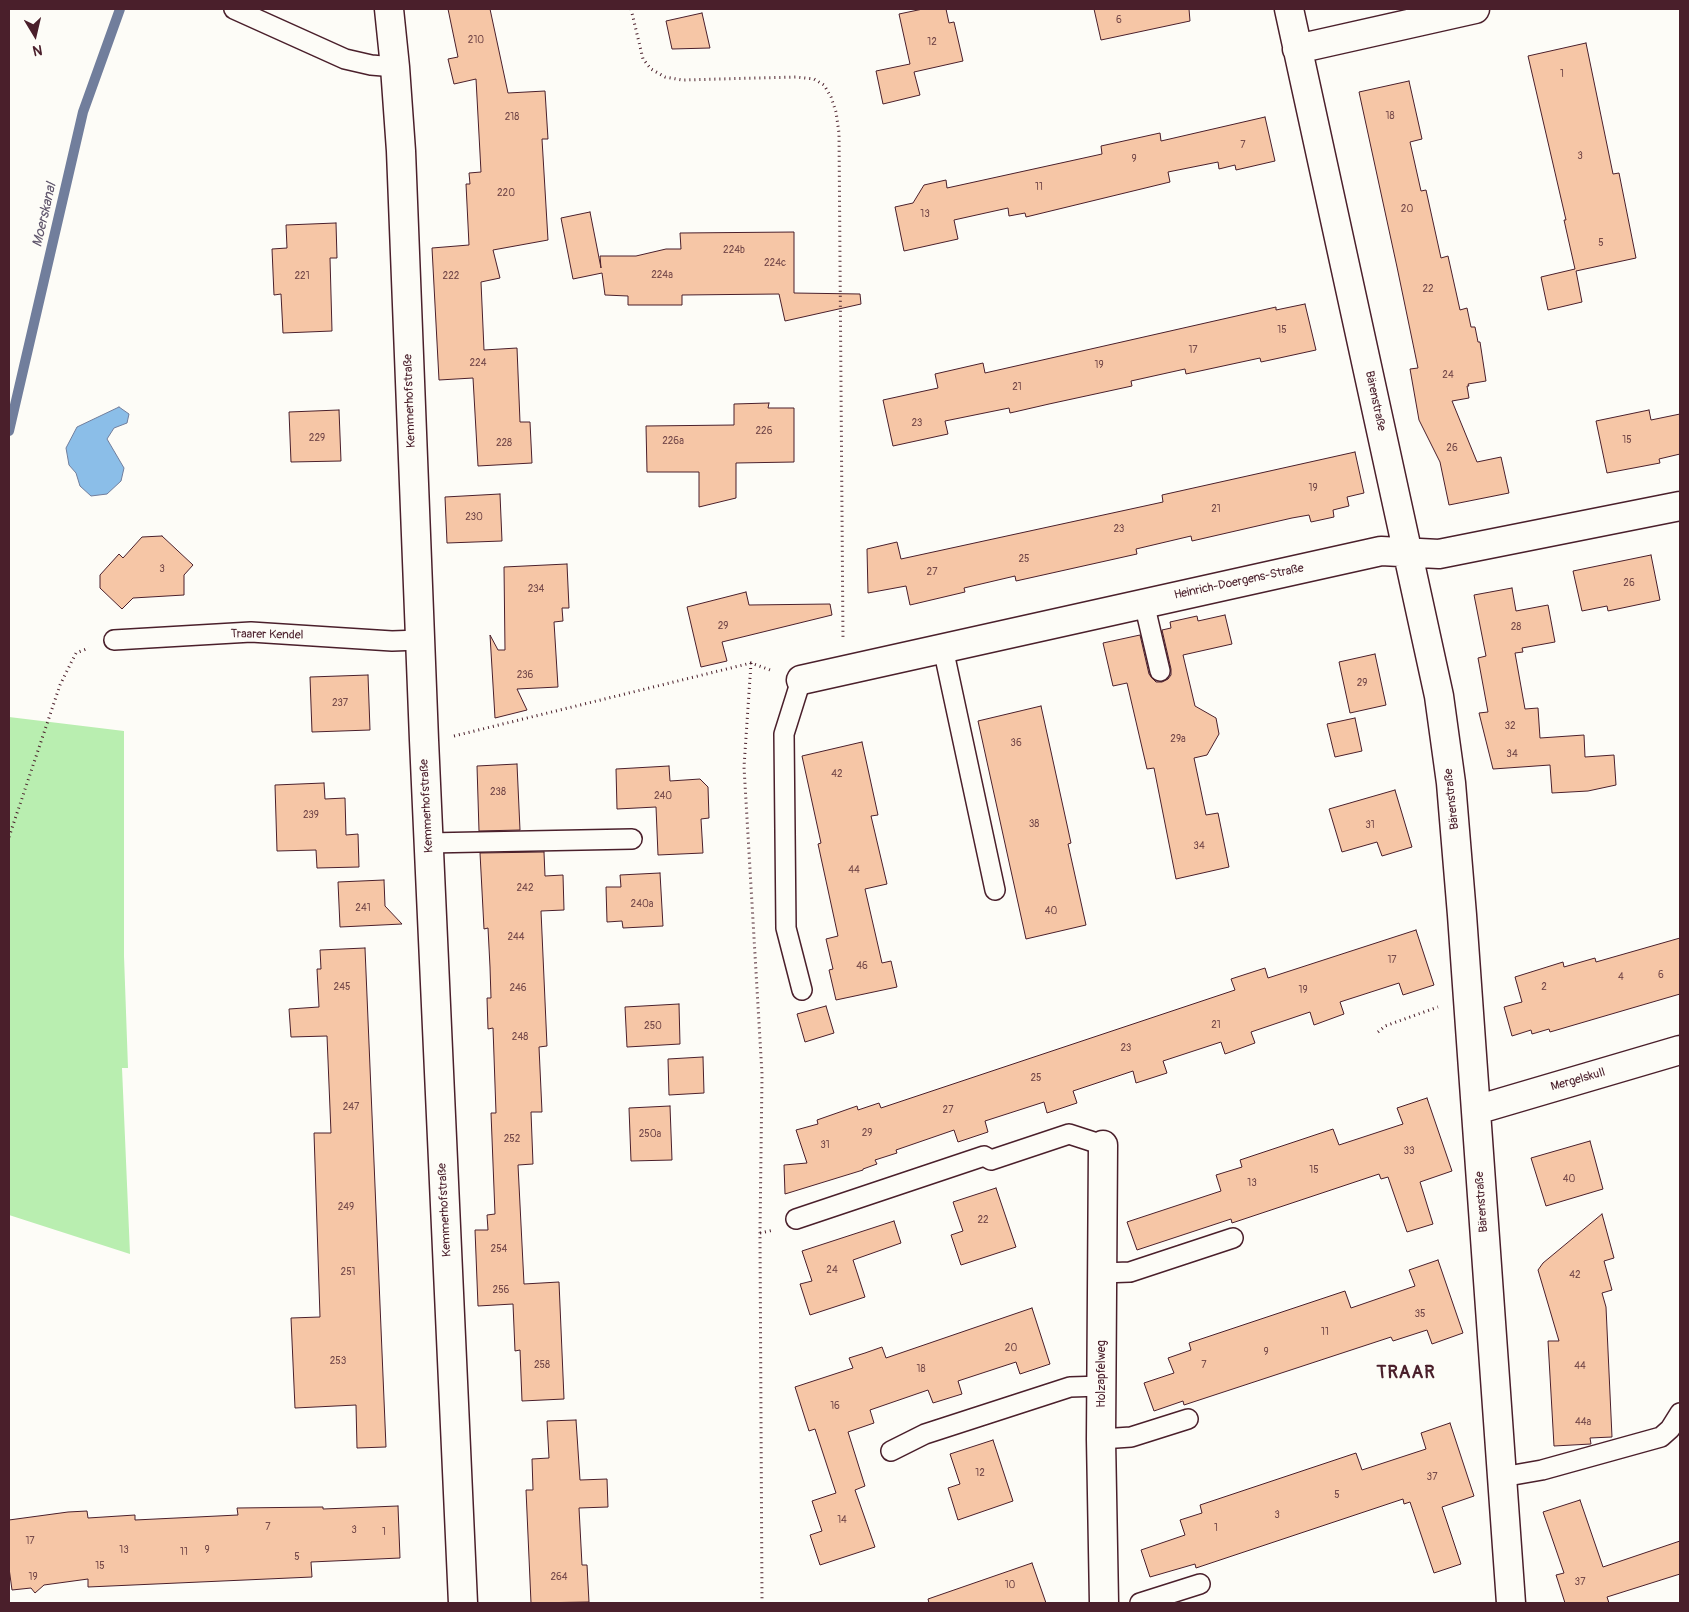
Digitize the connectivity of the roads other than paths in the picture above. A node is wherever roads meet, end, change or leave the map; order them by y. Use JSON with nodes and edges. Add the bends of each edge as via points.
{"nodes":[{"id":1,"x":234,"y":9,"type":"edge"},
{"id":2,"x":389,"y":9,"type":"edge"},
{"id":3,"x":1289,"y":9,"type":"edge"},
{"id":4,"x":1475,"y":9,"type":"edge"},
{"id":5,"x":1297,"y":49,"type":"junction"},
{"id":6,"x":396,"y":67,"type":"junction"},
{"id":7,"x":1680,"y":506,"type":"edge"},
{"id":8,"x":1408,"y":552,"type":"junction"},
{"id":9,"x":1144,"y":603,"type":"junction"},
{"id":10,"x":114,"y":640,"type":"road end"},
{"id":11,"x":420,"y":640,"type":"junction"},
{"id":12,"x":943,"y":648,"type":"junction"},
{"id":13,"x":1160,"y":671,"type":"dead end"},
{"id":14,"x":801,"y":680,"type":"joint"},
{"id":15,"x":632,"y":839,"type":"dead end"},
{"id":16,"x":428,"y":843,"type":"junction"},
{"id":17,"x":996,"y":890,"type":"dead end"},
{"id":18,"x":802,"y":990,"type":"dead end"},
{"id":19,"x":1680,"y":1050,"type":"edge"},
{"id":20,"x":1476,"y":1110,"type":"junction"},
{"id":21,"x":1103,"y":1144,"type":"joint"},
{"id":22,"x":796,"y":1219,"type":"dead end"},
{"id":23,"x":1234,"y":1238,"type":"dead end"},
{"id":24,"x":1102,"y":1273,"type":"junction"},
{"id":25,"x":1102,"y":1386,"type":"junction"},
{"id":26,"x":1680,"y":1413,"type":"edge"},
{"id":27,"x":1188,"y":1419,"type":"dead end"},
{"id":28,"x":1101,"y":1439,"type":"junction"},
{"id":29,"x":891,"y":1451,"type":"dead end"},
{"id":30,"x":1502,"y":1477,"type":"junction"},
{"id":31,"x":1200,"y":1584,"type":"dead end"},
{"id":32,"x":463,"y":1603,"type":"edge"},
{"id":33,"x":1104,"y":1603,"type":"edge"},
{"id":34,"x":1140,"y":1603,"type":"edge"},
{"id":35,"x":1511,"y":1603,"type":"edge"}],
"edges":[{"from":1,"to":6,"type":"lane","via":[[345,59]]},
{"from":2,"to":6,"type":"street","name":"Kemmerhofstraße"},
{"from":3,"to":5,"type":"street","name":"Bärenstraße"},
{"from":4,"to":5,"type":"street"},
{"from":5,"to":8,"type":"street","name":"Bärenstraße"},
{"from":6,"to":11,"type":"street","name":"Kemmerhofstraße"},
{"from":7,"to":8,"type":"street","name":"Heinrich-Doergens-Straße","via":[[1439,554]]},
{"from":8,"to":9,"type":"street","name":"Heinrich-Doergens-Straße","via":[[1381,551]]},
{"from":8,"to":20,"type":"street","name":"Bärenstraße","via":[[1439,696],[1451,783]]},
{"from":9,"to":12,"type":"street","name":"Heinrich-Doergens-Straße"},
{"from":9,"to":13,"type":"lane"},
{"from":10,"to":11,"type":"lane","name":"Traarer Kendel","via":[[250,632]]},
{"from":11,"to":16,"type":"street","name":"Kemmerhofstraße"},
{"from":12,"to":14,"type":"street","name":"Heinrich-Doergens-Straße"},
{"from":12,"to":17,"type":"lane"},
{"from":14,"to":18,"type":"lane","via":[[784,734],[786,928]]},
{"from":15,"to":16,"type":"lane"},
{"from":16,"to":32,"type":"street","name":"Kemmerhofstraße"},
{"from":19,"to":20,"type":"street","name":"Mergelskull"},
{"from":20,"to":30,"type":"street","name":"Bärenstraße"},
{"from":21,"to":22,"type":"lane","via":[[1070,1134],[991,1160],[984,1156]]},
{"from":21,"to":24,"type":"street","name":"Holzapfelweg"},
{"from":23,"to":24,"type":"lane","via":[[1130,1272]]},
{"from":24,"to":25,"type":"street","name":"Holzapfelweg"},
{"from":25,"to":28,"type":"street","name":"Holzapfelweg"},
{"from":25,"to":29,"type":"lane","via":[[1070,1387],[925,1434]]},
{"from":26,"to":30,"type":"lane","via":[[1661,1437],[1542,1470]]},
{"from":27,"to":28,"type":"lane","via":[[1131,1437]]},
{"from":28,"to":33,"type":"street","name":"Holzapfelweg"},
{"from":30,"to":35,"type":"street","name":"Bärenstraße"},
{"from":31,"to":34,"type":"lane"}]}
